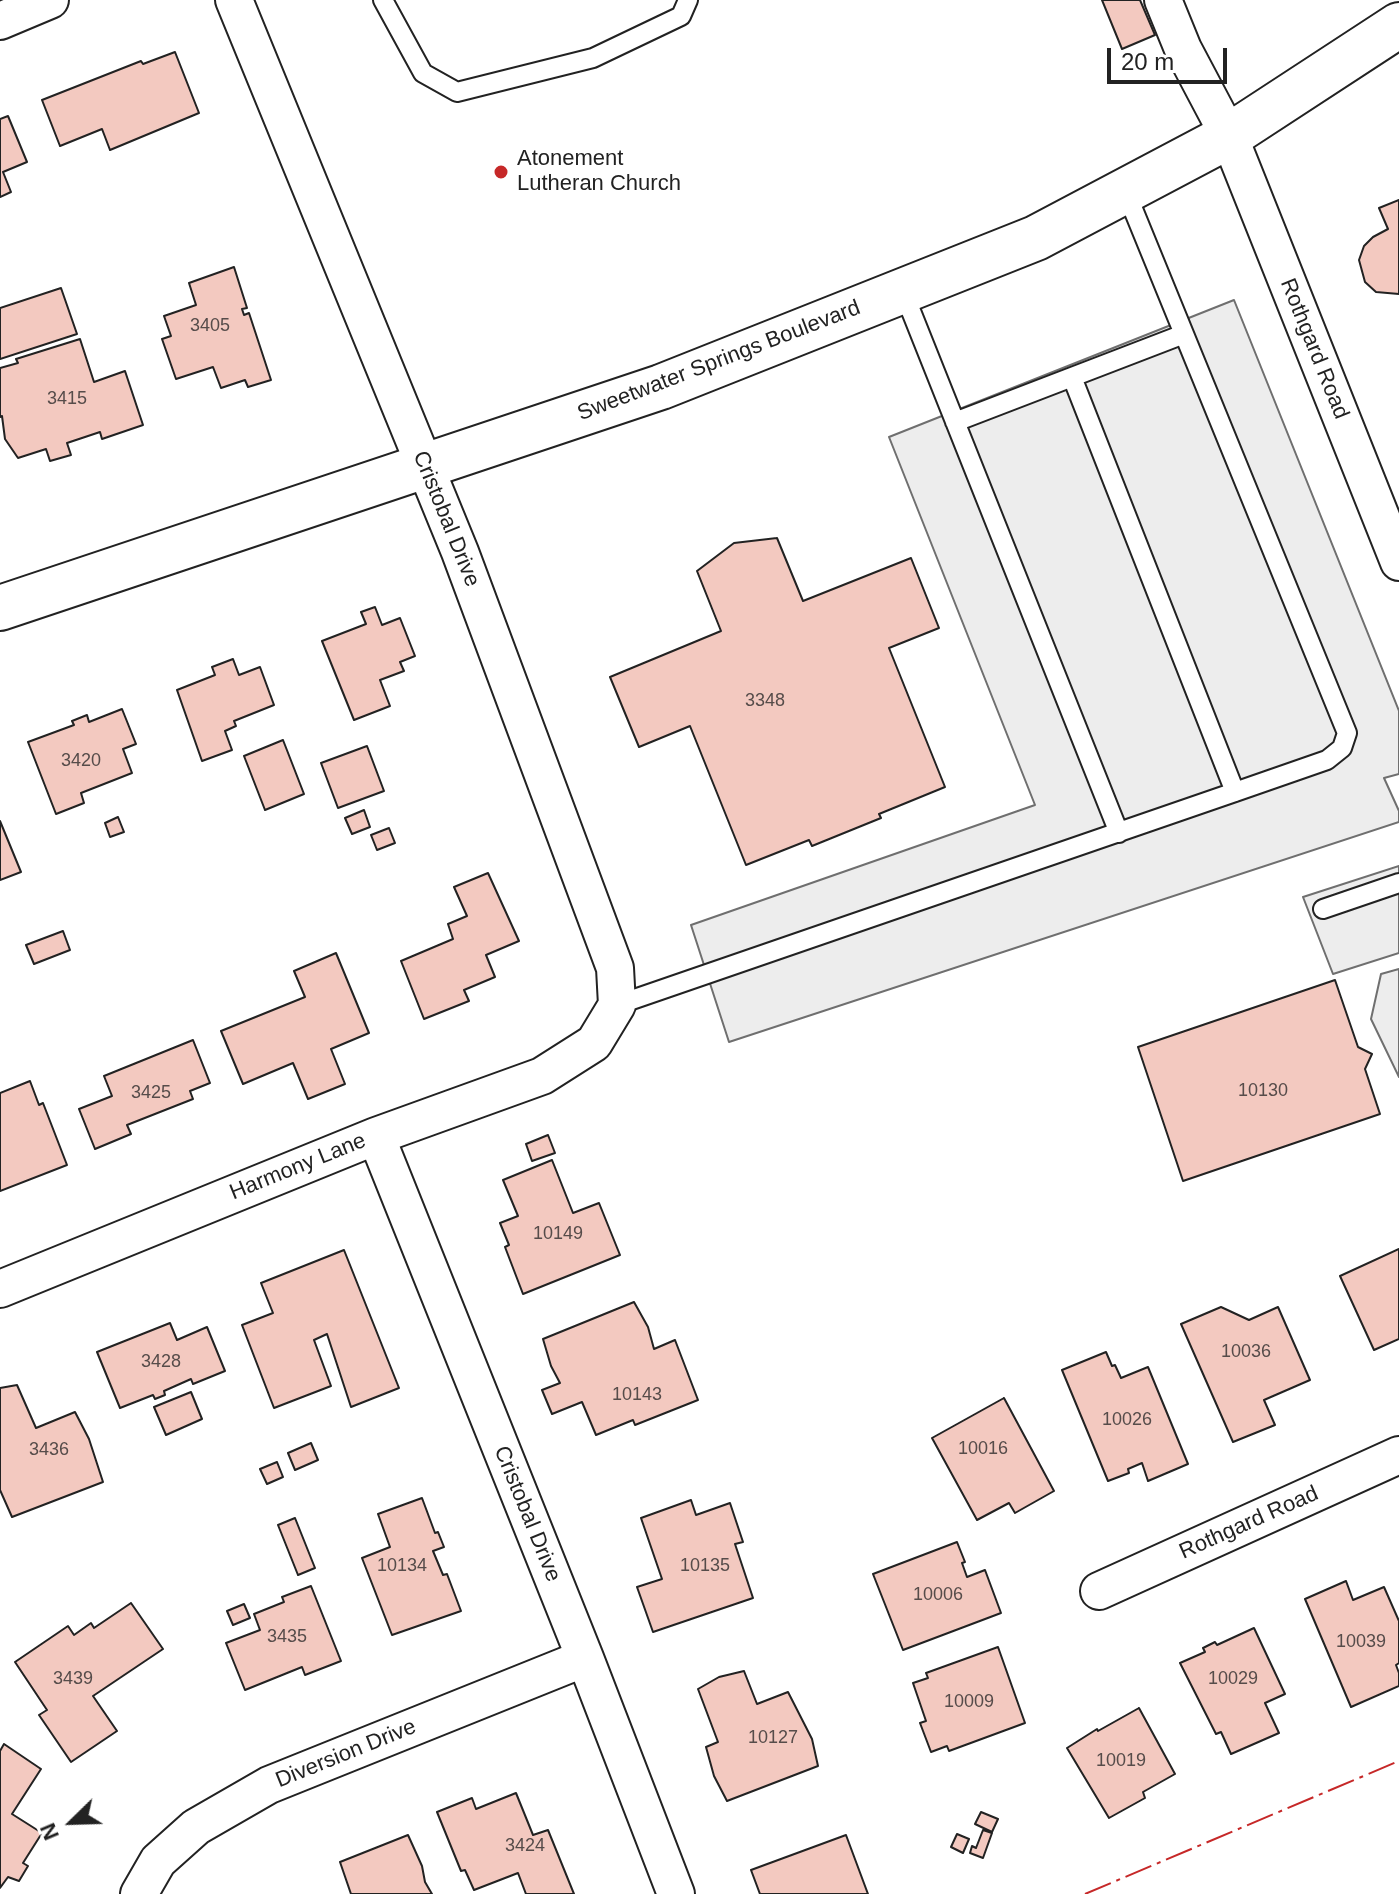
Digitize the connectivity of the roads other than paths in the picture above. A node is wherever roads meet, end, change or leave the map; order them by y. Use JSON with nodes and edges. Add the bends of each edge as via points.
{"nodes":[{"id":1,"x":50,"y":0,"type":"edge"},
{"id":2,"x":234,"y":0,"type":"edge"},
{"id":3,"x":383,"y":0,"type":"edge"},
{"id":4,"x":688,"y":0,"type":"edge"},
{"id":5,"x":1163,"y":0,"type":"edge"},
{"id":6,"x":0,"y":21,"type":"edge"},
{"id":7,"x":1399,"y":25,"type":"edge"},
{"id":8,"x":1229,"y":136,"type":"junction"},
{"id":9,"x":1126,"y":192,"type":"junction"},
{"id":10,"x":903,"y":291,"type":"junction"},
{"id":11,"x":1184,"y":334,"type":"junction"},
{"id":12,"x":1072,"y":377,"type":"junction"},
{"id":13,"x":955,"y":422,"type":"junction"},
{"id":14,"x":424,"y":465,"type":"junction"},
{"id":15,"x":1399,"y":562,"type":"edge"},
{"id":16,"x":0,"y":608,"type":"edge"},
{"id":17,"x":1235,"y":792,"type":"junction"},
{"id":18,"x":1119,"y":833,"type":"junction"},
{"id":19,"x":1399,"y":883,"type":"edge"},
{"id":20,"x":1323,"y":909,"type":"dead end"},
{"id":21,"x":617,"y":1005,"type":"junction"},
{"id":22,"x":376,"y":1136,"type":"junction"},
{"id":23,"x":0,"y":1289,"type":"edge"},
{"id":24,"x":1399,"y":1455,"type":"edge"},
{"id":25,"x":1099,"y":1591,"type":"dead end"},
{"id":26,"x":585,"y":1658,"type":"junction"},
{"id":27,"x":139,"y":1894,"type":"edge"},
{"id":28,"x":676,"y":1894,"type":"edge"}],
"edges":[{"from":1,"to":6,"type":"street"},
{"from":2,"to":14,"type":"street","name":"Cristobal Drive"},
{"from":3,"to":4,"type":"lane","via":[[423,73],[457,92],[593,58],[681,16]]},
{"from":5,"to":8,"type":"street","name":"Rothgard Road"},
{"from":7,"to":8,"type":"main road","name":"Sweetwater Springs Boulevard"},
{"from":8,"to":9,"type":"main road","name":"Sweetwater Springs Boulevard"},
{"from":8,"to":15,"type":"street","name":"Rothgard Road"},
{"from":9,"to":10,"type":"main road","name":"Sweetwater Springs Boulevard","via":[[1036,238]]},
{"from":9,"to":11,"type":"lane"},
{"from":10,"to":13,"type":"lane"},
{"from":10,"to":14,"type":"main road","name":"Sweetwater Springs Boulevard","via":[[661,387]]},
{"from":11,"to":12,"type":"lane"},
{"from":11,"to":17,"type":"lane","via":[[1347,733],[1342,748],[1327,760]]},
{"from":12,"to":13,"type":"lane"},
{"from":12,"to":17,"type":"lane"},
{"from":13,"to":18,"type":"lane"},
{"from":14,"to":16,"type":"main road","name":"Sweetwater Springs Boulevard"},
{"from":14,"to":21,"type":"street","name":"Cristobal Drive","via":[[615,968]]},
{"from":17,"to":18,"type":"lane"},
{"from":18,"to":21,"type":"lane"},
{"from":19,"to":20,"type":"lane"},
{"from":21,"to":22,"type":"street","name":"Harmony Lane","via":[[594,1043],[542,1076]]},
{"from":22,"to":23,"type":"street","name":"Harmony Lane"},
{"from":22,"to":26,"type":"street","name":"Cristobal Drive"},
{"from":24,"to":25,"type":"street","name":"Rothgard Road"},
{"from":26,"to":27,"type":"street","name":"Diversion Drive","via":[[269,1785],[196,1827],[158,1861]]},
{"from":26,"to":28,"type":"street","name":"Cristobal Drive"}]}
